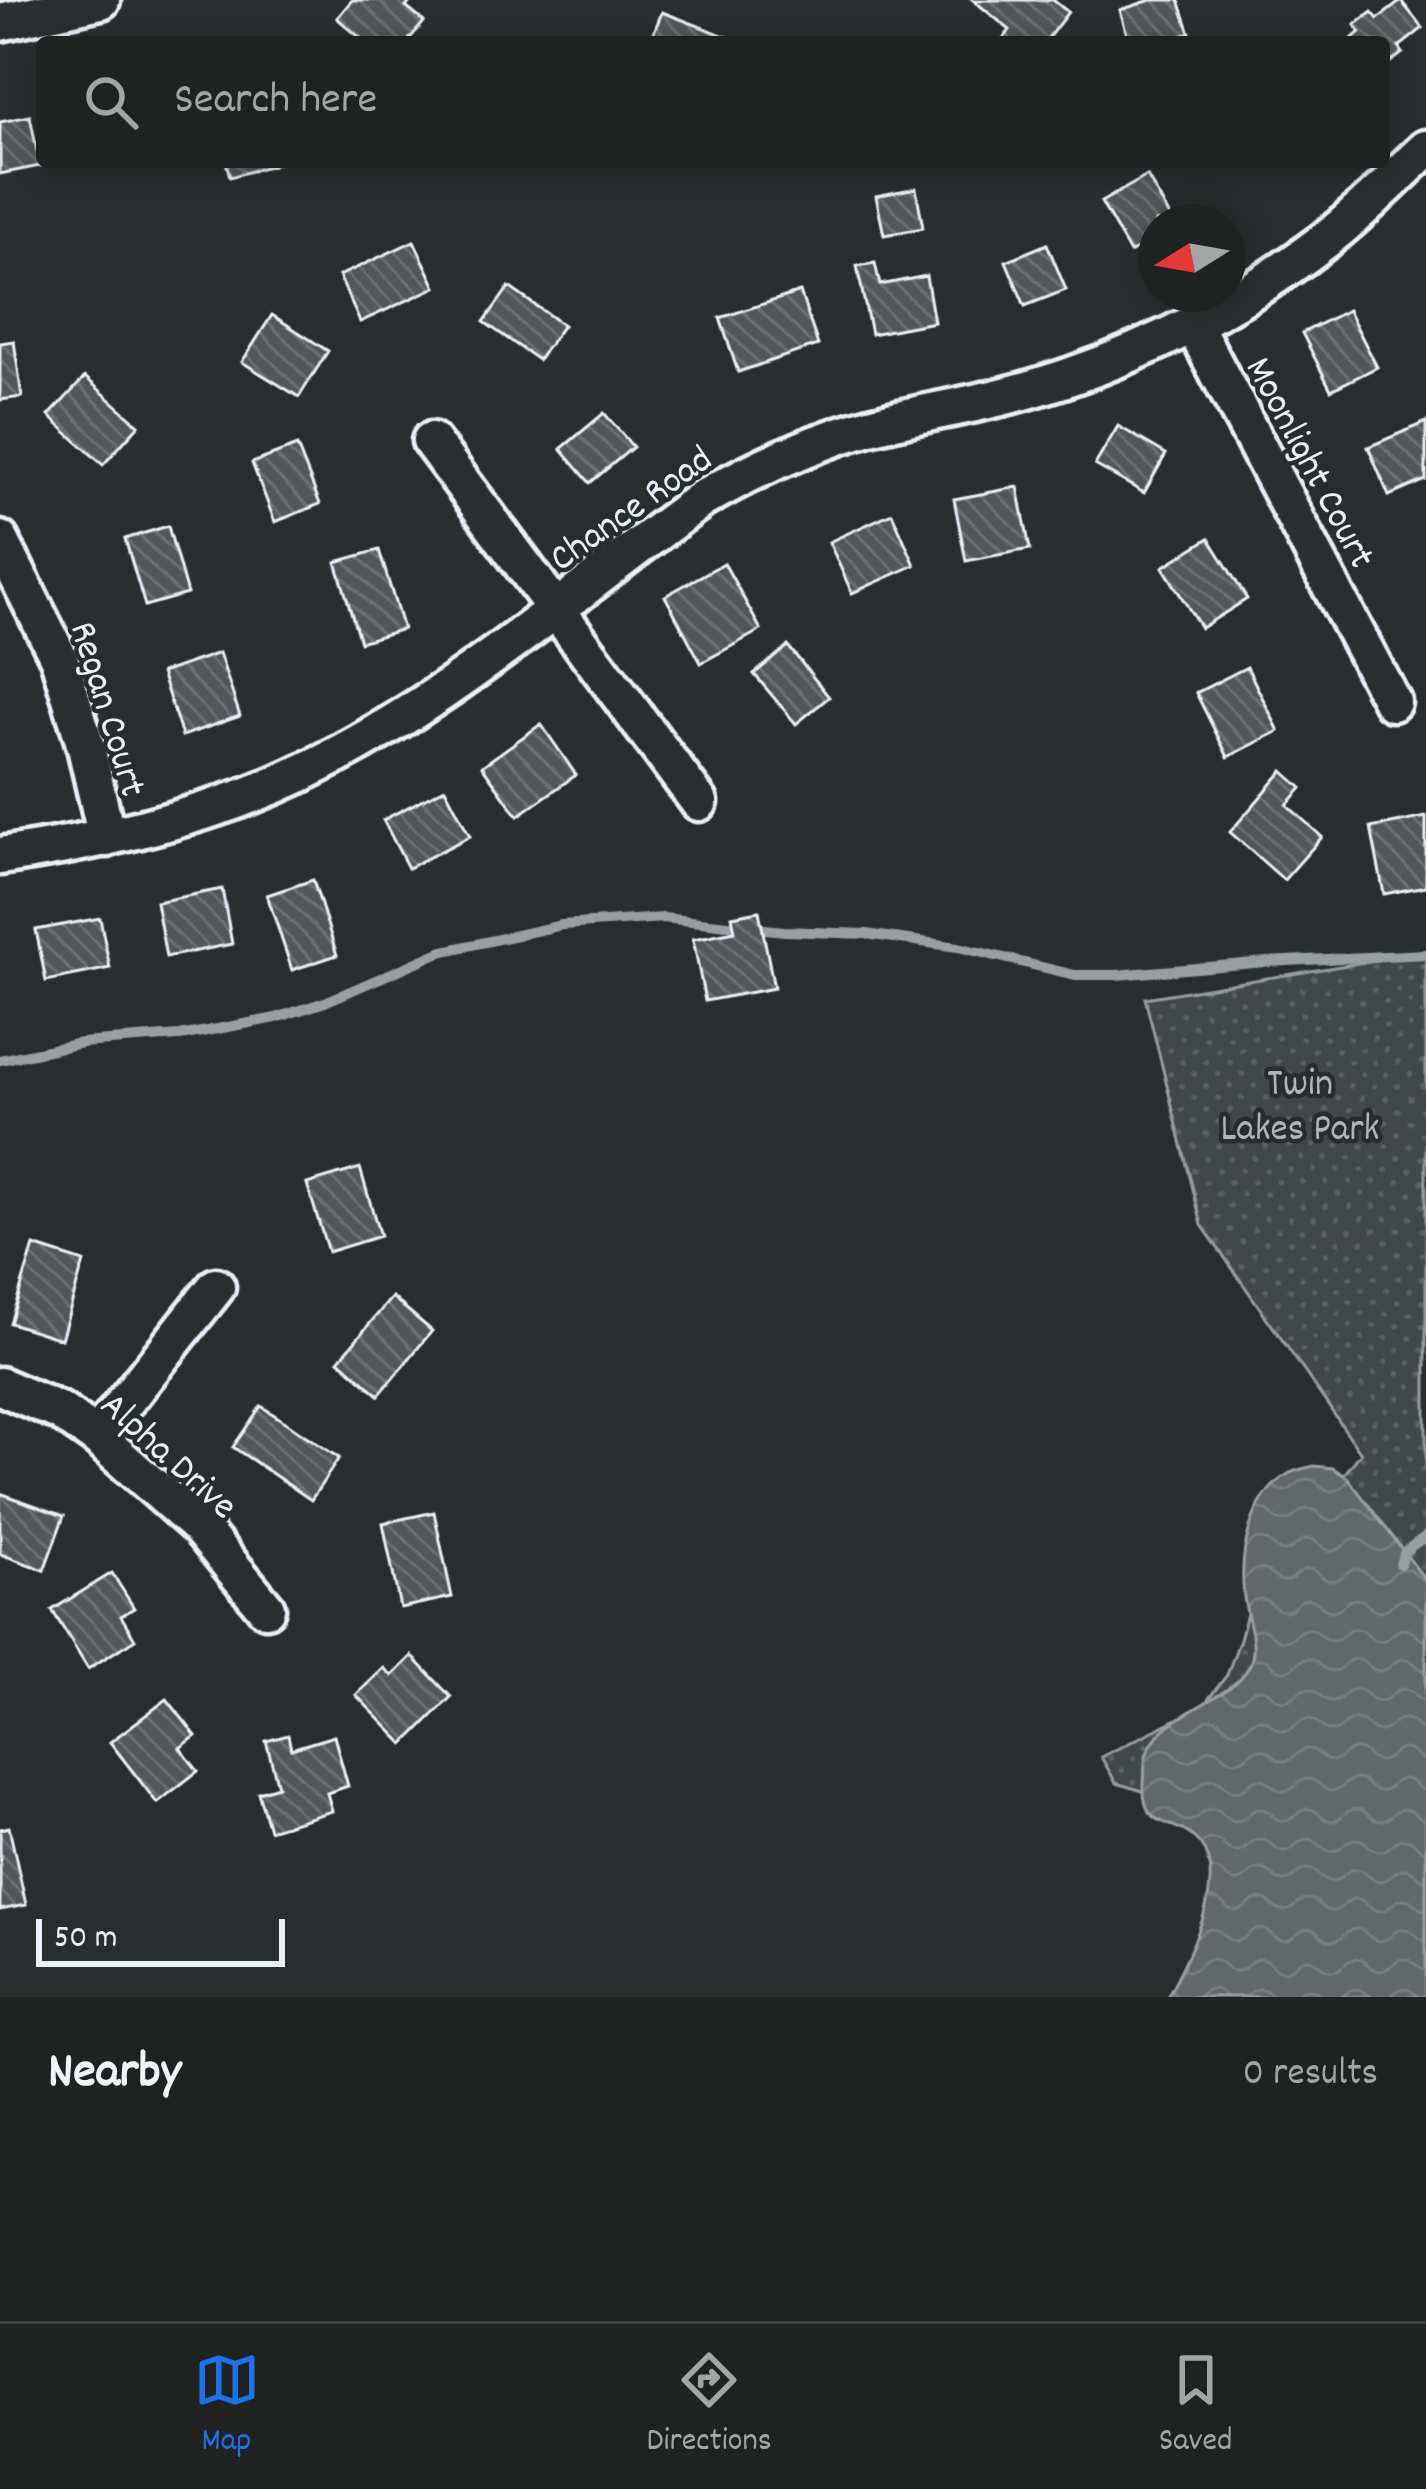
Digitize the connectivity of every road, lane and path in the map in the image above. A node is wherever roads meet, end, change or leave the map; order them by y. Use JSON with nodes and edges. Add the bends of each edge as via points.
{"nodes":[{"id":1,"x":100,"y":0,"type":"edge"},
{"id":2,"x":0,"y":22,"type":"edge"},
{"id":3,"x":1426,"y":149,"type":"edge"},
{"id":4,"x":1193,"y":324,"type":"junction"},
{"id":5,"x":430,"y":441,"type":"dead end"},
{"id":6,"x":0,"y":540,"type":"edge"},
{"id":7,"x":555,"y":610,"type":"junction"},
{"id":8,"x":1392,"y":702,"type":"dead end"},
{"id":9,"x":699,"y":802,"type":"dead end"},
{"id":10,"x":107,"y":838,"type":"junction"},
{"id":11,"x":0,"y":856,"type":"edge"},
{"id":12,"x":216,"y":1287,"type":"dead end"},
{"id":13,"x":0,"y":1386,"type":"edge"},
{"id":14,"x":97,"y":1437,"type":"junction"},
{"id":15,"x":266,"y":1608,"type":"dead end"}],
"edges":[{"from":1,"to":2,"type":"street"},
{"from":3,"to":4,"type":"street","name":"Chance Road","via":[[1327,239]]},
{"from":4,"to":7,"type":"street","name":"Chance Road","via":[[1047,384],[841,435],[737,478]]},
{"from":4,"to":8,"type":"street","name":"Moonlight Court"},
{"from":5,"to":7,"type":"street"},
{"from":6,"to":10,"type":"street","name":"Regan Court","via":[[59,658]]},
{"from":7,"to":9,"type":"street"},
{"from":7,"to":10,"type":"street","name":"Chance Road","via":[[446,688],[313,767],[230,802]]},
{"from":10,"to":11,"type":"street","name":"Chance Road"},
{"from":12,"to":14,"type":"street"},
{"from":13,"to":14,"type":"street","name":"Alpha Drive"},
{"from":14,"to":15,"type":"street","name":"Alpha Drive","via":[[200,1528]]}]}
